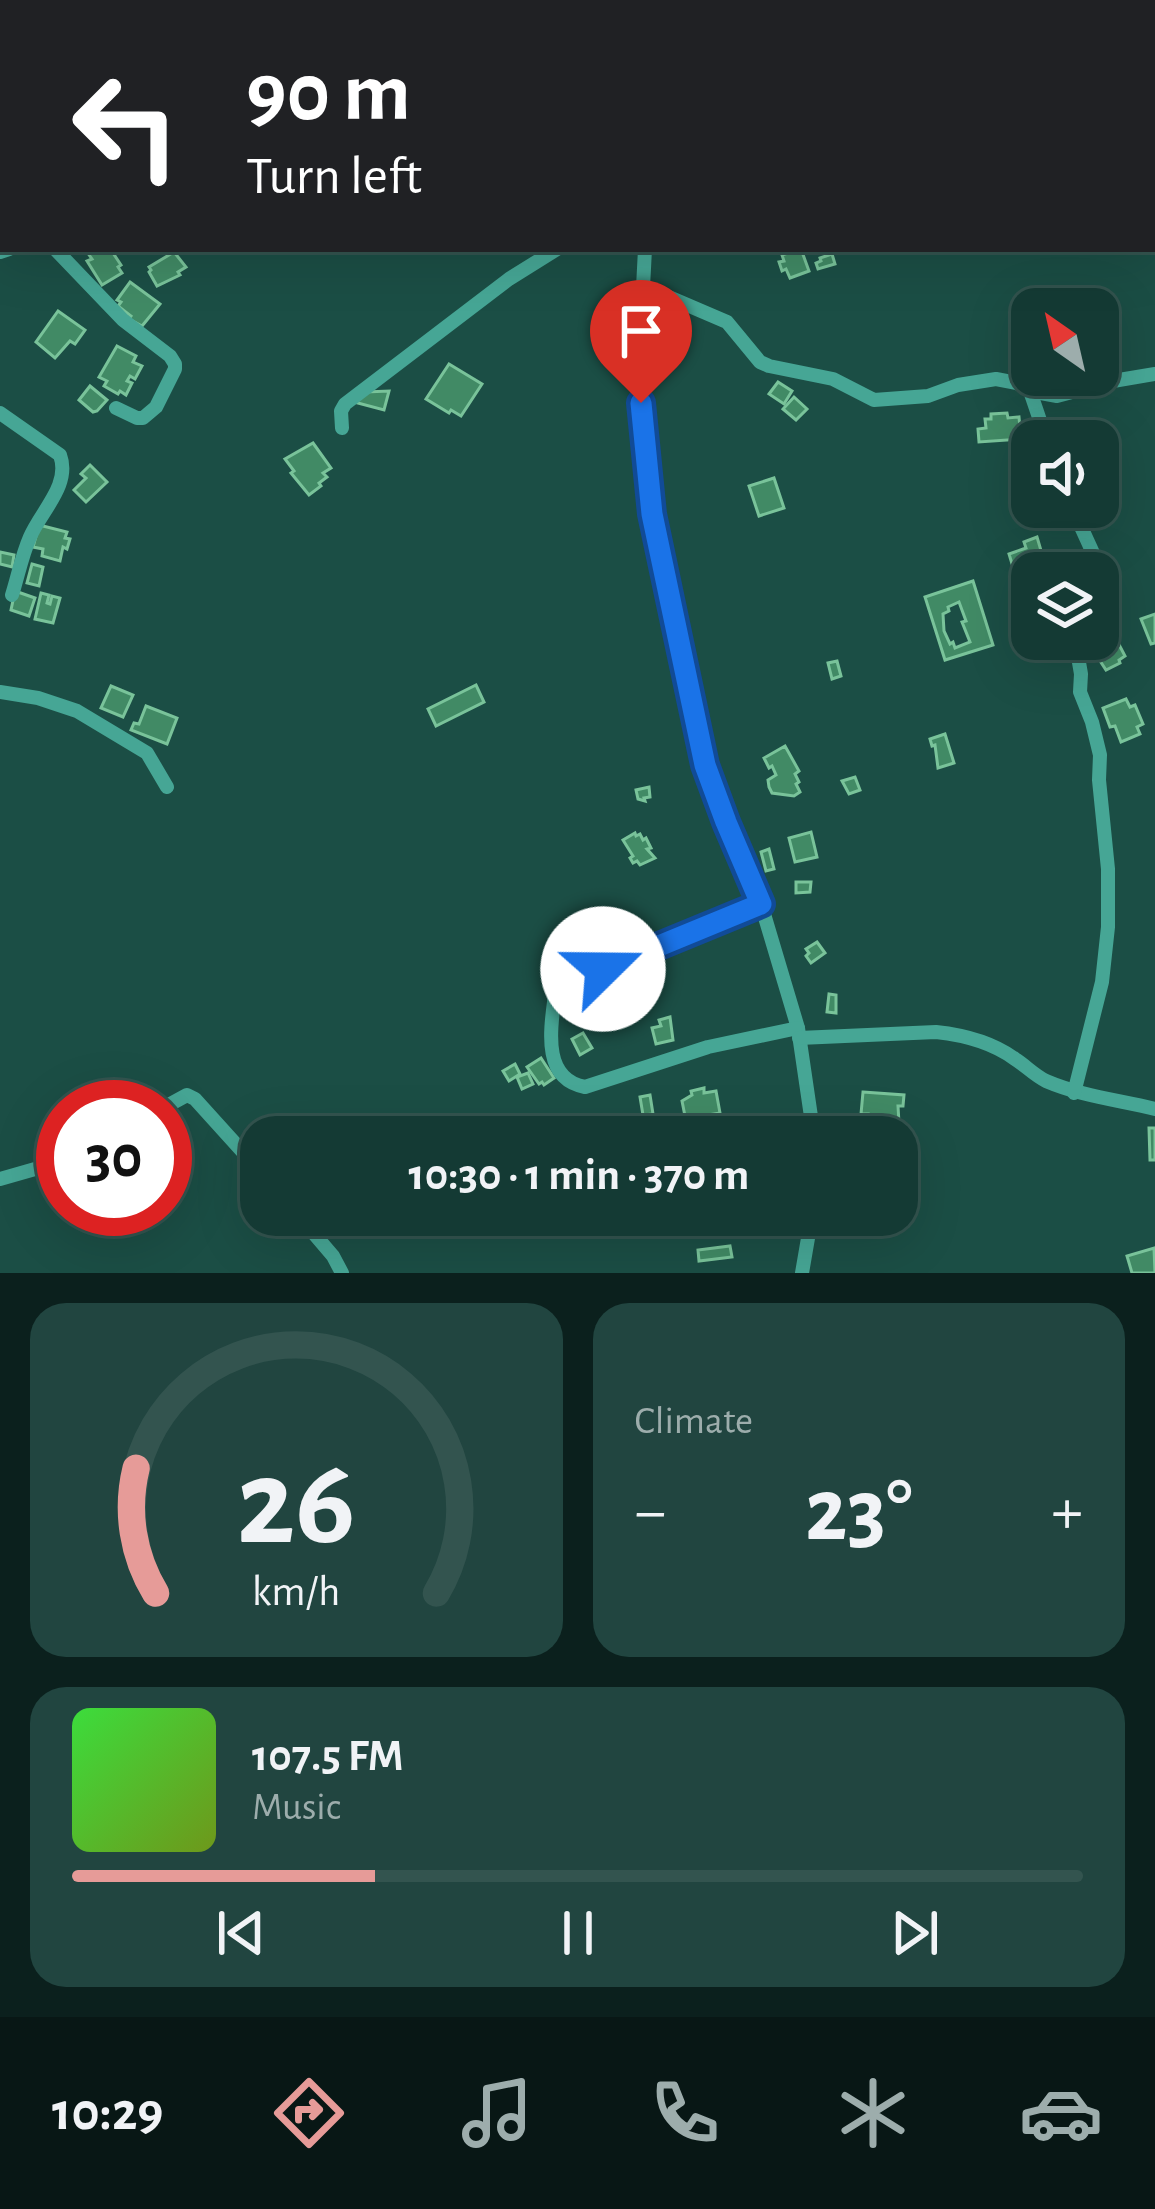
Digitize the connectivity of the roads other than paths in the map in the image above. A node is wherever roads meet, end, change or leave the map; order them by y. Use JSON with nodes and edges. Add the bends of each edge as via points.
{"nodes":[{"id":1,"x":58,"y":252,"type":"edge"},
{"id":2,"x":552,"y":252,"type":"edge"},
{"id":3,"x":645,"y":252,"type":"edge"},
{"id":4,"x":643,"y":286,"type":"junction"},
{"id":5,"x":1155,"y":374,"type":"edge"},
{"id":6,"x":1119,"y":380,"type":"edge"},
{"id":7,"x":1011,"y":382,"type":"edge"},
{"id":8,"x":116,"y":408,"type":"dead end"},
{"id":9,"x":0,"y":413,"type":"edge"},
{"id":10,"x":342,"y":428,"type":"dead end"},
{"id":11,"x":12,"y":595,"type":"dead end"},
{"id":12,"x":1079,"y":660,"type":"edge"},
{"id":13,"x":0,"y":692,"type":"edge"},
{"id":14,"x":167,"y":787,"type":"dead end"},
{"id":15,"x":761,"y":904,"type":"junction"},
{"id":16,"x":799,"y":1033,"type":"junction"},
{"id":17,"x":1074,"y":1093,"type":"junction"},
{"id":18,"x":192,"y":1098,"type":"edge"},
{"id":19,"x":1155,"y":1109,"type":"edge"},
{"id":20,"x":811,"y":1116,"type":"edge"},
{"id":21,"x":240,"y":1149,"type":"edge"},
{"id":22,"x":36,"y":1169,"type":"edge"},
{"id":23,"x":0,"y":1179,"type":"edge"},
{"id":24,"x":316,"y":1236,"type":"edge"},
{"id":25,"x":808,"y":1236,"type":"edge"},
{"id":26,"x":342,"y":1273,"type":"edge"},
{"id":27,"x":802,"y":1273,"type":"edge"}],
"edges":[{"from":1,"to":8,"type":"street","via":[[175,364],[143,418]]},
{"from":2,"to":10,"type":"street","via":[[358,393],[341,411]]},
{"from":3,"to":4,"type":"street"},
{"from":4,"to":7,"type":"street","via":[[727,322],[760,362],[833,380],[874,400]]},
{"from":4,"to":15,"type":"street","via":[[639,365],[652,514],[705,765]]},
{"from":5,"to":6,"type":"street"},
{"from":9,"to":11,"type":"street","via":[[64,466]]},
{"from":12,"to":17,"type":"street","via":[[1079,692],[1100,755],[1108,927]]},
{"from":13,"to":14,"type":"street","via":[[76,711],[146,753]]},
{"from":15,"to":16,"type":"street"},
{"from":15,"to":16,"type":"street","via":[[555,994],[554,1062],[567,1081],[585,1087],[708,1047]]},
{"from":16,"to":17,"type":"street","via":[[957,1034]]},
{"from":16,"to":20,"type":"street"},
{"from":17,"to":19,"type":"street"},
{"from":18,"to":21,"type":"street"},
{"from":22,"to":23,"type":"street"},
{"from":24,"to":26,"type":"street"},
{"from":25,"to":27,"type":"street"}]}
